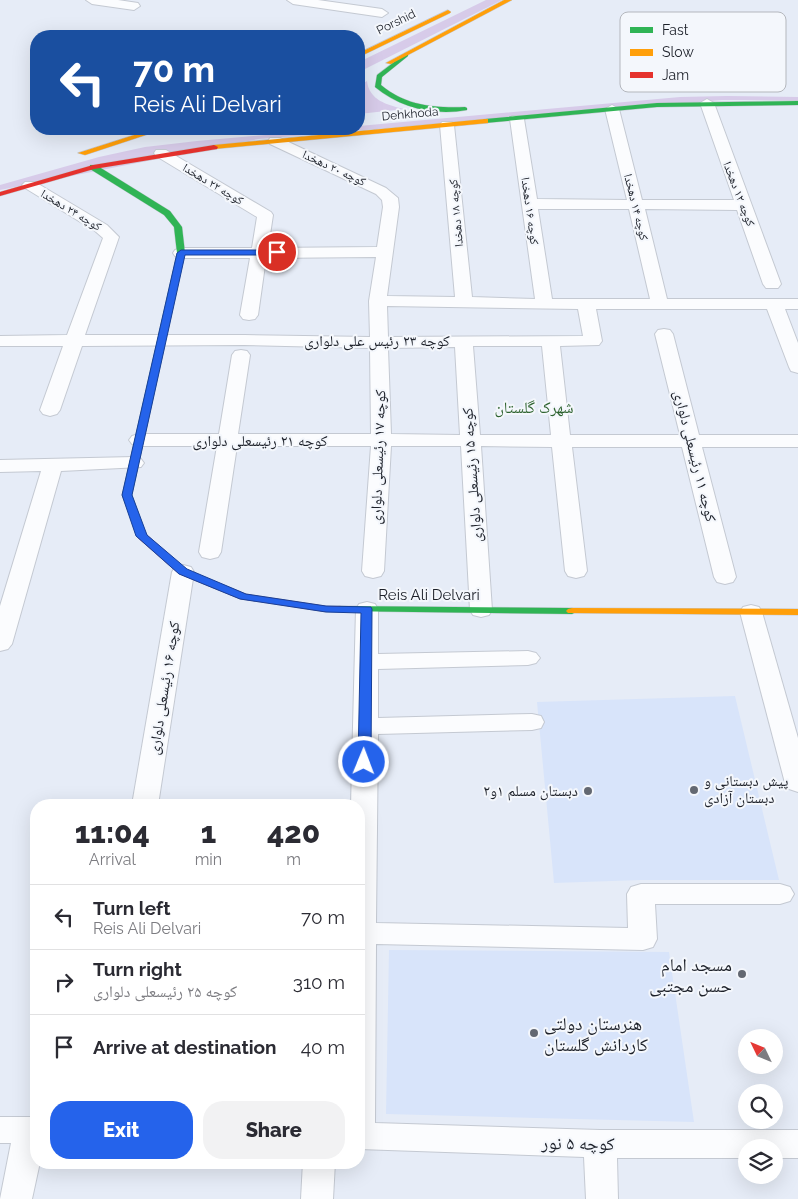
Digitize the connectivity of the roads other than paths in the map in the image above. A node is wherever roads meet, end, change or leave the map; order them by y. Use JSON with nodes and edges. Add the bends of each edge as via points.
{"nodes":[{"id":1,"x":92,"y":0,"type":"edge"},
{"id":2,"x":293,"y":0,"type":"edge"},
{"id":3,"x":509,"y":0,"type":"edge"},
{"id":4,"x":134,"y":6,"type":"dead end"},
{"id":5,"x":457,"y":7,"type":"dead end"},
{"id":6,"x":382,"y":13,"type":"dead end"},
{"id":7,"x":365,"y":52,"type":"edge"},
{"id":8,"x":406,"y":55,"type":"junction"},
{"id":9,"x":367,"y":74,"type":"dead end"},
{"id":10,"x":798,"y":93,"type":"edge"},
{"id":11,"x":707,"y":103,"type":"junction"},
{"id":12,"x":798,"y":103,"type":"edge"},
{"id":13,"x":612,"y":109,"type":"junction"},
{"id":14,"x":518,"y":114,"type":"junction"},
{"id":15,"x":365,"y":122,"type":"edge"},
{"id":16,"x":447,"y":125,"type":"junction"},
{"id":17,"x":365,"y":130,"type":"edge"},
{"id":18,"x":142,"y":135,"type":"edge"},
{"id":19,"x":280,"y":135,"type":"edge"},
{"id":20,"x":207,"y":136,"type":"dead end"},
{"id":21,"x":161,"y":147,"type":"junction"},
{"id":22,"x":93,"y":167,"type":"junction"},
{"id":23,"x":30,"y":185,"type":"junction"},
{"id":24,"x":0,"y":194,"type":"edge"},
{"id":25,"x":390,"y":198,"type":"joint"},
{"id":26,"x":529,"y":204,"type":"junction"},
{"id":27,"x":636,"y":204,"type":"junction"},
{"id":28,"x":743,"y":205,"type":"junction"},
{"id":29,"x":259,"y":252,"type":"junction"},
{"id":30,"x":384,"y":252,"type":"junction"},
{"id":31,"x":181,"y":253,"type":"junction"},
{"id":32,"x":772,"y":284,"type":"dead end"},
{"id":33,"x":378,"y":300,"type":"junction"},
{"id":34,"x":464,"y":302,"type":"junction"},
{"id":35,"x":544,"y":304,"type":"junction"},
{"id":36,"x":586,"y":304,"type":"junction"},
{"id":37,"x":660,"y":304,"type":"junction"},
{"id":38,"x":774,"y":304,"type":"junction"},
{"id":39,"x":798,"y":304,"type":"edge"},
{"id":40,"x":249,"y":316,"type":"dead end"},
{"id":41,"x":664,"y":334,"type":"dead end"},
{"id":42,"x":74,"y":340,"type":"junction"},
{"id":43,"x":162,"y":340,"type":"junction"},
{"id":44,"x":0,"y":341,"type":"edge"},
{"id":45,"x":464,"y":341,"type":"junction"},
{"id":46,"x":550,"y":341,"type":"junction"},
{"id":47,"x":379,"y":344,"type":"junction"},
{"id":48,"x":241,"y":355,"type":"dead end"},
{"id":49,"x":798,"y":367,"type":"edge"},
{"id":50,"x":50,"y":410,"type":"dead end"},
{"id":51,"x":139,"y":440,"type":"junction"},
{"id":52,"x":228,"y":441,"type":"junction"},
{"id":53,"x":381,"y":441,"type":"junction"},
{"id":54,"x":470,"y":441,"type":"junction"},
{"id":55,"x":561,"y":441,"type":"junction"},
{"id":56,"x":691,"y":441,"type":"junction"},
{"id":57,"x":798,"y":441,"type":"edge"},
{"id":58,"x":53,"y":464,"type":"junction"},
{"id":59,"x":134,"y":464,"type":"junction"},
{"id":60,"x":0,"y":466,"type":"edge"},
{"id":61,"x":210,"y":552,"type":"dead end"},
{"id":62,"x":373,"y":571,"type":"dead end"},
{"id":63,"x":576,"y":571,"type":"dead end"},
{"id":64,"x":183,"y":572,"type":"junction"},
{"id":65,"x":726,"y":577,"type":"dead end"},
{"id":66,"x":367,"y":609,"type":"junction"},
{"id":67,"x":481,"y":610,"type":"junction"},
{"id":68,"x":751,"y":612,"type":"junction"},
{"id":69,"x":798,"y":612,"type":"edge"},
{"id":70,"x":0,"y":644,"type":"edge"},
{"id":71,"x":528,"y":658,"type":"dead end"},
{"id":72,"x":366,"y":662,"type":"junction"},
{"id":73,"x":532,"y":722,"type":"dead end"},
{"id":74,"x":365,"y":726,"type":"junction"},
{"id":75,"x":798,"y":783,"type":"edge"},
{"id":76,"x":146,"y":799,"type":"edge"},
{"id":77,"x":362,"y":799,"type":"edge"},
{"id":78,"x":780,"y":894,"type":"dead end"},
{"id":79,"x":365,"y":933,"type":"edge"},
{"id":80,"x":22,"y":1130,"type":"edge"},
{"id":81,"x":365,"y":1136,"type":"edge"},
{"id":82,"x":600,"y":1144,"type":"junction"},
{"id":83,"x":798,"y":1144,"type":"edge"},
{"id":84,"x":319,"y":1169,"type":"edge"},
{"id":85,"x":16,"y":1199,"type":"edge"},
{"id":86,"x":317,"y":1199,"type":"edge"},
{"id":87,"x":602,"y":1199,"type":"edge"}],
"edges":[{"from":1,"to":4,"type":"street"},
{"from":2,"to":6,"type":"street"},
{"from":3,"to":8,"type":"main road"},
{"from":5,"to":7,"type":"main road","name":"Porshid"},
{"from":8,"to":9,"type":"main road"},
{"from":8,"to":14,"type":"main road","via":[[379,76],[377,86],[387,95],[427,107]]},
{"from":10,"to":14,"type":"main road","name":"Dehkhoda","via":[[651,96]]},
{"from":11,"to":12,"type":"main road","name":"Dehkhoda"},
{"from":11,"to":13,"type":"main road","name":"Dehkhoda"},
{"from":11,"to":28,"type":"street","name":"کوچه ۱۲ دهخدا"},
{"from":13,"to":14,"type":"main road","name":"Dehkhoda"},
{"from":13,"to":27,"type":"street","name":"کوچه ۱۴ دهخدا"},
{"from":14,"to":15,"type":"main road","name":"Dehkhoda"},
{"from":14,"to":16,"type":"main road","name":"Dehkhoda"},
{"from":14,"to":26,"type":"street","name":"کوچه ۱۶ دهخدا"},
{"from":16,"to":17,"type":"main road","name":"Dehkhoda"},
{"from":16,"to":34,"type":"street","name":"کوچه ۱۸ دهخدا"},
{"from":18,"to":21,"type":"main road","name":"Dehkhoda","via":[[73,158]]},
{"from":19,"to":20,"type":"main road","name":"Dehkhoda"},
{"from":19,"to":21,"type":"main road","name":"Dehkhoda"},
{"from":19,"to":25,"type":"street","name":"کوچه ۲۰ دهخدا"},
{"from":21,"to":22,"type":"main road","name":"Dehkhoda"},
{"from":21,"to":29,"type":"street","name":"کوچه ۲۲ دهخدا","via":[[265,215]]},
{"from":22,"to":23,"type":"main road","name":"Dehkhoda"},
{"from":22,"to":31,"type":"main road","name":"Reis Ali Delvari","via":[[167,213],[178,227]]},
{"from":23,"to":24,"type":"main road","name":"Dehkhoda"},
{"from":23,"to":42,"type":"street","name":"کوچه ۲۴ دهخدا","via":[[101,228],[110,237]]},
{"from":25,"to":30,"type":"street","name":"کوچه ۱۷ رئیسعلی دلواری"},
{"from":26,"to":27,"type":"street"},
{"from":26,"to":35,"type":"street","name":"کوچه ۱۶ دهخدا"},
{"from":27,"to":28,"type":"street"},
{"from":27,"to":37,"type":"street","name":"کوچه ۱۴ دهخدا"},
{"from":28,"to":32,"type":"street","name":"کوچه ۱۲ دهخدا"},
{"from":29,"to":30,"type":"street"},
{"from":29,"to":31,"type":"street"},
{"from":29,"to":40,"type":"street"},
{"from":30,"to":33,"type":"street","name":"کوچه ۱۷ رئیسعلی دلواری"},
{"from":31,"to":43,"type":"main road","name":"Reis Ali Delvari"},
{"from":33,"to":34,"type":"street"},
{"from":33,"to":47,"type":"street","name":"کوچه ۱۷ رئیسعلی دلواری"},
{"from":34,"to":35,"type":"street"},
{"from":35,"to":36,"type":"street"},
{"from":36,"to":37,"type":"street"},
{"from":36,"to":46,"type":"street","name":"کوچه ۲۳ رئیس علی دلواری","via":[[593,341]]},
{"from":37,"to":38,"type":"street"},
{"from":38,"to":39,"type":"street"},
{"from":38,"to":49,"type":"street"},
{"from":41,"to":56,"type":"street","name":"کوچه ۱۱ رئیسعلی دلواری"},
{"from":42,"to":43,"type":"street","name":"کوچه ۲۳ رئیس علی دلواری"},
{"from":42,"to":44,"type":"street","name":"کوچه ۲۳ رئیس علی دلواری"},
{"from":42,"to":50,"type":"street"},
{"from":43,"to":47,"type":"street","name":"کوچه ۲۳ رئیس علی دلواری"},
{"from":43,"to":51,"type":"main road","name":"Reis Ali Delvari"},
{"from":45,"to":46,"type":"street","name":"کوچه ۲۳ رئیس علی دلواری"},
{"from":45,"to":47,"type":"street","name":"کوچه ۲۳ رئیس علی دلواری"},
{"from":45,"to":54,"type":"street","name":"کوچه ۱۵ رئیسعلی دلواری"},
{"from":46,"to":55,"type":"street"},
{"from":47,"to":53,"type":"street","name":"کوچه ۱۷ رئیسعلی دلواری"},
{"from":48,"to":52,"type":"street"},
{"from":51,"to":52,"type":"street","name":"کوچه ۲۱ رئیسعلی دلواری"},
{"from":51,"to":59,"type":"main road","name":"Reis Ali Delvari"},
{"from":52,"to":53,"type":"street","name":"کوچه ۲۱ رئیسعلی دلواری"},
{"from":52,"to":61,"type":"street"},
{"from":53,"to":54,"type":"street","name":"کوچه ۲۱ رئیسعلی دلواری"},
{"from":53,"to":62,"type":"street","name":"کوچه ۱۷ رئیسعلی دلواری"},
{"from":54,"to":55,"type":"street","name":"کوچه ۲۱ رئیسعلی دلواری"},
{"from":54,"to":67,"type":"street","name":"کوچه ۱۵ رئیسعلی دلواری"},
{"from":55,"to":56,"type":"street","name":"کوچه ۲۱ رئیسعلی دلواری"},
{"from":55,"to":63,"type":"street"},
{"from":56,"to":57,"type":"street","name":"کوچه ۲۱ رئیسعلی دلواری"},
{"from":56,"to":65,"type":"street","name":"کوچه ۱۱ رئیسعلی دلواری"},
{"from":58,"to":59,"type":"street"},
{"from":58,"to":60,"type":"street"},
{"from":58,"to":70,"type":"street"},
{"from":59,"to":64,"type":"main road","name":"Reis Ali Delvari","via":[[127,495],[142,536]]},
{"from":64,"to":66,"type":"main road","name":"Reis Ali Delvari","via":[[244,597],[326,609]]},
{"from":64,"to":76,"type":"street","name":"کوچه ۱۶ رئیسعلی دلواری"},
{"from":66,"to":67,"type":"main road","name":"Reis Ali Delvari"},
{"from":66,"to":72,"type":"street"},
{"from":67,"to":68,"type":"main road","name":"Reis Ali Delvari"},
{"from":68,"to":69,"type":"main road","name":"Reis Ali Delvari"},
{"from":68,"to":75,"type":"street"},
{"from":71,"to":72,"type":"street"},
{"from":72,"to":74,"type":"street"},
{"from":73,"to":74,"type":"street"},
{"from":74,"to":77,"type":"street"},
{"from":78,"to":79,"type":"street","via":[[641,894],[643,939]]},
{"from":80,"to":85,"type":"street"},
{"from":81,"to":82,"type":"street","name":"کوچه ۵ نور"},
{"from":82,"to":83,"type":"street","name":"کوچه ۵ نور"},
{"from":82,"to":87,"type":"street"},
{"from":84,"to":86,"type":"street"}]}
